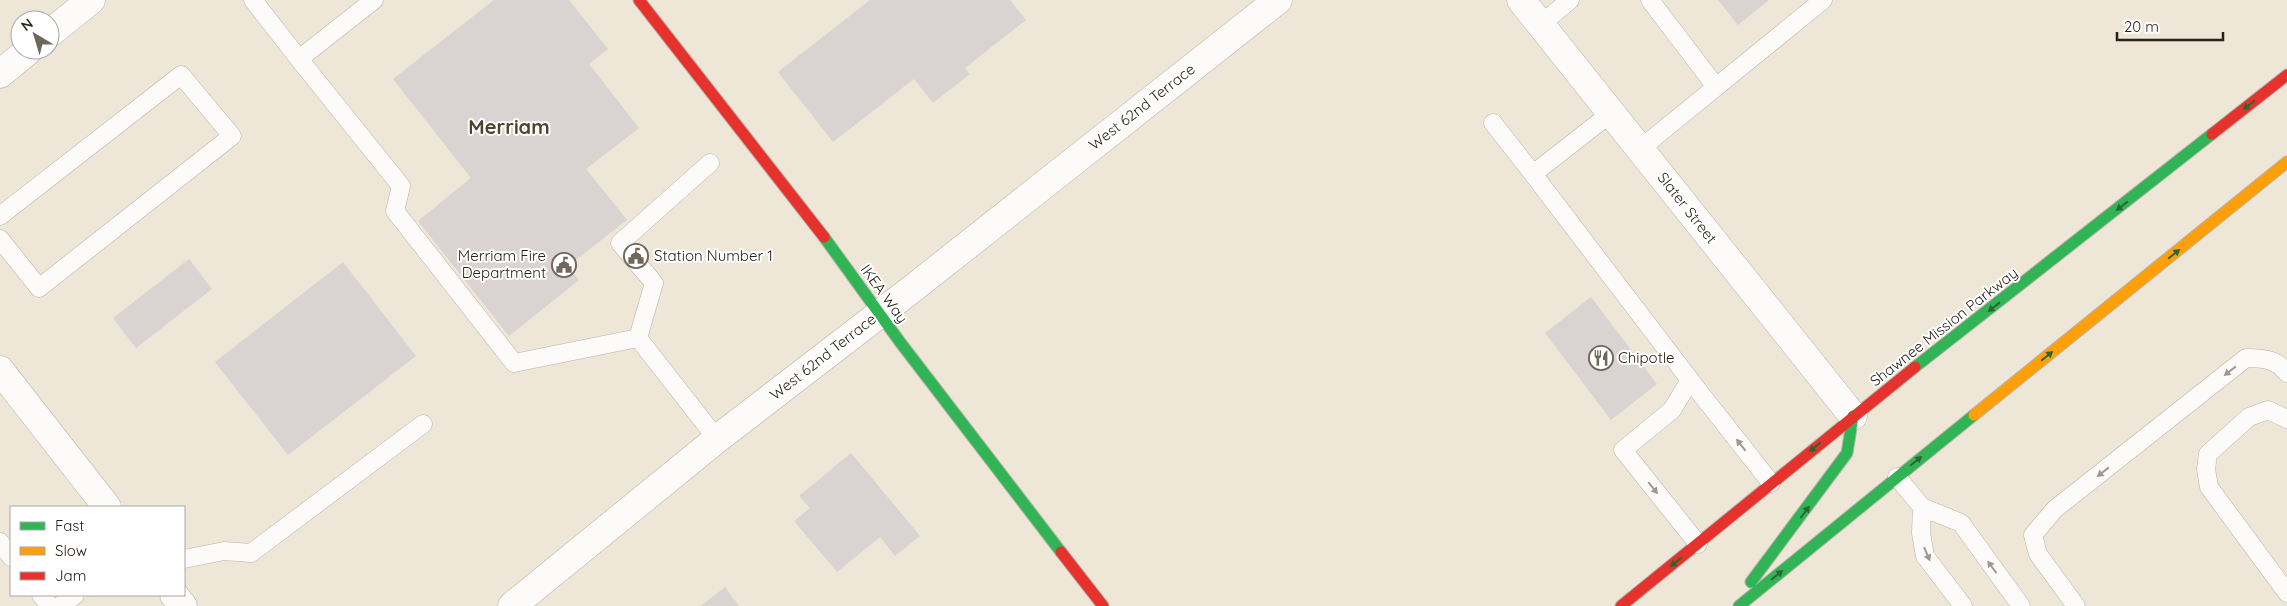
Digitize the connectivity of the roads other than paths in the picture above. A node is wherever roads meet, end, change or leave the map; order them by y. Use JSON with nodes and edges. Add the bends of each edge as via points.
{"nodes":[{"id":1,"x":91,"y":0,"type":"edge"},
{"id":2,"x":253,"y":0,"type":"edge"},
{"id":3,"x":374,"y":0,"type":"edge"},
{"id":4,"x":639,"y":0,"type":"edge"},
{"id":5,"x":1278,"y":0,"type":"edge"},
{"id":6,"x":1521,"y":0,"type":"edge"},
{"id":7,"x":1570,"y":0,"type":"edge"},
{"id":8,"x":1650,"y":0,"type":"edge"},
{"id":9,"x":1823,"y":0,"type":"edge"},
{"id":10,"x":1541,"y":24,"type":"junction"},
{"id":11,"x":60,"y":25,"type":"edge"},
{"id":12,"x":299,"y":59,"type":"junction"},
{"id":13,"x":17,"y":60,"type":"edge"},
{"id":14,"x":0,"y":74,"type":"edge"},
{"id":15,"x":2287,"y":75,"type":"edge"},
{"id":16,"x":1716,"y":87,"type":"junction"},
{"id":17,"x":1611,"y":113,"type":"junction"},
{"id":18,"x":1493,"y":123,"type":"dead end"},
{"id":19,"x":1640,"y":149,"type":"junction"},
{"id":20,"x":2287,"y":162,"type":"edge"},
{"id":21,"x":710,"y":163,"type":"dead end"},
{"id":22,"x":1533,"y":174,"type":"junction"},
{"id":23,"x":0,"y":216,"type":"edge"},
{"id":24,"x":0,"y":239,"type":"edge"},
{"id":25,"x":879,"y":313,"type":"junction"},
{"id":26,"x":638,"y":338,"type":"junction"},
{"id":27,"x":0,"y":370,"type":"edge"},
{"id":28,"x":2287,"y":372,"type":"edge"},
{"id":29,"x":1690,"y":380,"type":"junction"},
{"id":30,"x":1853,"y":416,"type":"junction"},
{"id":31,"x":2287,"y":419,"type":"edge"},
{"id":32,"x":423,"y":424,"type":"dead end"},
{"id":33,"x":717,"y":439,"type":"junction"},
{"id":34,"x":1897,"y":477,"type":"junction"},
{"id":35,"x":1771,"y":483,"type":"junction"},
{"id":36,"x":106,"y":506,"type":"edge"},
{"id":37,"x":1922,"y":507,"type":"junction"},
{"id":38,"x":1698,"y":544,"type":"junction"},
{"id":39,"x":185,"y":559,"type":"edge"},
{"id":40,"x":2287,"y":593,"type":"edge"},
{"id":41,"x":42,"y":596,"type":"edge"},
{"id":42,"x":73,"y":596,"type":"edge"},
{"id":43,"x":175,"y":596,"type":"edge"},
{"id":44,"x":50,"y":606,"type":"edge"},
{"id":45,"x":60,"y":606,"type":"edge"},
{"id":46,"x":183,"y":606,"type":"edge"},
{"id":47,"x":512,"y":606,"type":"edge"},
{"id":48,"x":1103,"y":606,"type":"edge"},
{"id":49,"x":1621,"y":606,"type":"edge"},
{"id":50,"x":1733,"y":606,"type":"edge"},
{"id":51,"x":1739,"y":606,"type":"edge"},
{"id":52,"x":1963,"y":606,"type":"edge"},
{"id":53,"x":2021,"y":606,"type":"edge"},
{"id":54,"x":2076,"y":606,"type":"edge"}],
"edges":[{"from":1,"to":11,"type":"street"},
{"from":2,"to":12,"type":"lane"},
{"from":3,"to":12,"type":"lane"},
{"from":4,"to":25,"type":"main road","name":"IKEA Way","via":[[815,225]]},
{"from":5,"to":25,"type":"street","name":"West 62nd Terrace"},
{"from":6,"to":10,"type":"street","name":"Slater Street"},
{"from":7,"to":10,"type":"lane"},
{"from":8,"to":16,"type":"lane"},
{"from":9,"to":16,"type":"lane"},
{"from":10,"to":17,"type":"street","name":"Slater Street"},
{"from":12,"to":26,"type":"lane","via":[[401,186],[395,211],[514,363]]},
{"from":13,"to":14,"type":"street"},
{"from":15,"to":30,"type":"main road","name":"Shawnee Mission Parkway","one_way":true},
{"from":16,"to":19,"type":"lane"},
{"from":17,"to":19,"type":"street","name":"Slater Street"},
{"from":17,"to":22,"type":"lane"},
{"from":18,"to":22,"type":"lane"},
{"from":19,"to":30,"type":"street","name":"Slater Street"},
{"from":34,"to":20,"type":"main road","one_way":true},
{"from":21,"to":26,"type":"lane","via":[[620,243],[654,283]]},
{"from":22,"to":29,"type":"lane"},
{"from":23,"to":24,"type":"lane","via":[[181,75],[232,136],[39,288]]},
{"from":25,"to":33,"type":"street","name":"West 62nd Terrace"},
{"from":25,"to":48,"type":"main road","name":"IKEA Way"},
{"from":26,"to":33,"type":"lane"},
{"from":27,"to":36,"type":"street"},
{"from":28,"to":54,"type":"lane","one_way":true,"via":[[2280,364],[2261,358],[2246,358],[2055,509],[2033,535],[2038,554]]},
{"from":35,"to":29,"type":"lane","one_way":true},
{"from":29,"to":38,"type":"lane","one_way":true,"via":[[1672,410],[1623,450]]},
{"from":30,"to":35,"type":"main road","name":"Shawnee Mission Parkway","one_way":true},
{"from":50,"to":30,"type":"main road","one_way":true,"via":[[1847,453]]},
{"from":31,"to":40,"type":"lane","via":[[2268,410],[2249,417],[2208,454],[2206,469],[2209,486]]},
{"from":32,"to":39,"type":"lane","via":[[251,553],[224,550]]},
{"from":33,"to":47,"type":"street","name":"West 62nd Terrace"},
{"from":34,"to":37,"type":"lane"},
{"from":51,"to":34,"type":"main road","one_way":true},
{"from":35,"to":38,"type":"main road","name":"Shawnee Mission Parkway"},
{"from":37,"to":52,"type":"lane","one_way":true,"via":[[1921,533],[1925,556]]},
{"from":53,"to":37,"type":"lane","one_way":true,"via":[[1960,523]]},
{"from":38,"to":49,"type":"main road","name":"Shawnee Mission Parkway","one_way":true},
{"from":41,"to":44,"type":"lane"},
{"from":42,"to":45,"type":"lane"},
{"from":43,"to":46,"type":"street"}]}
